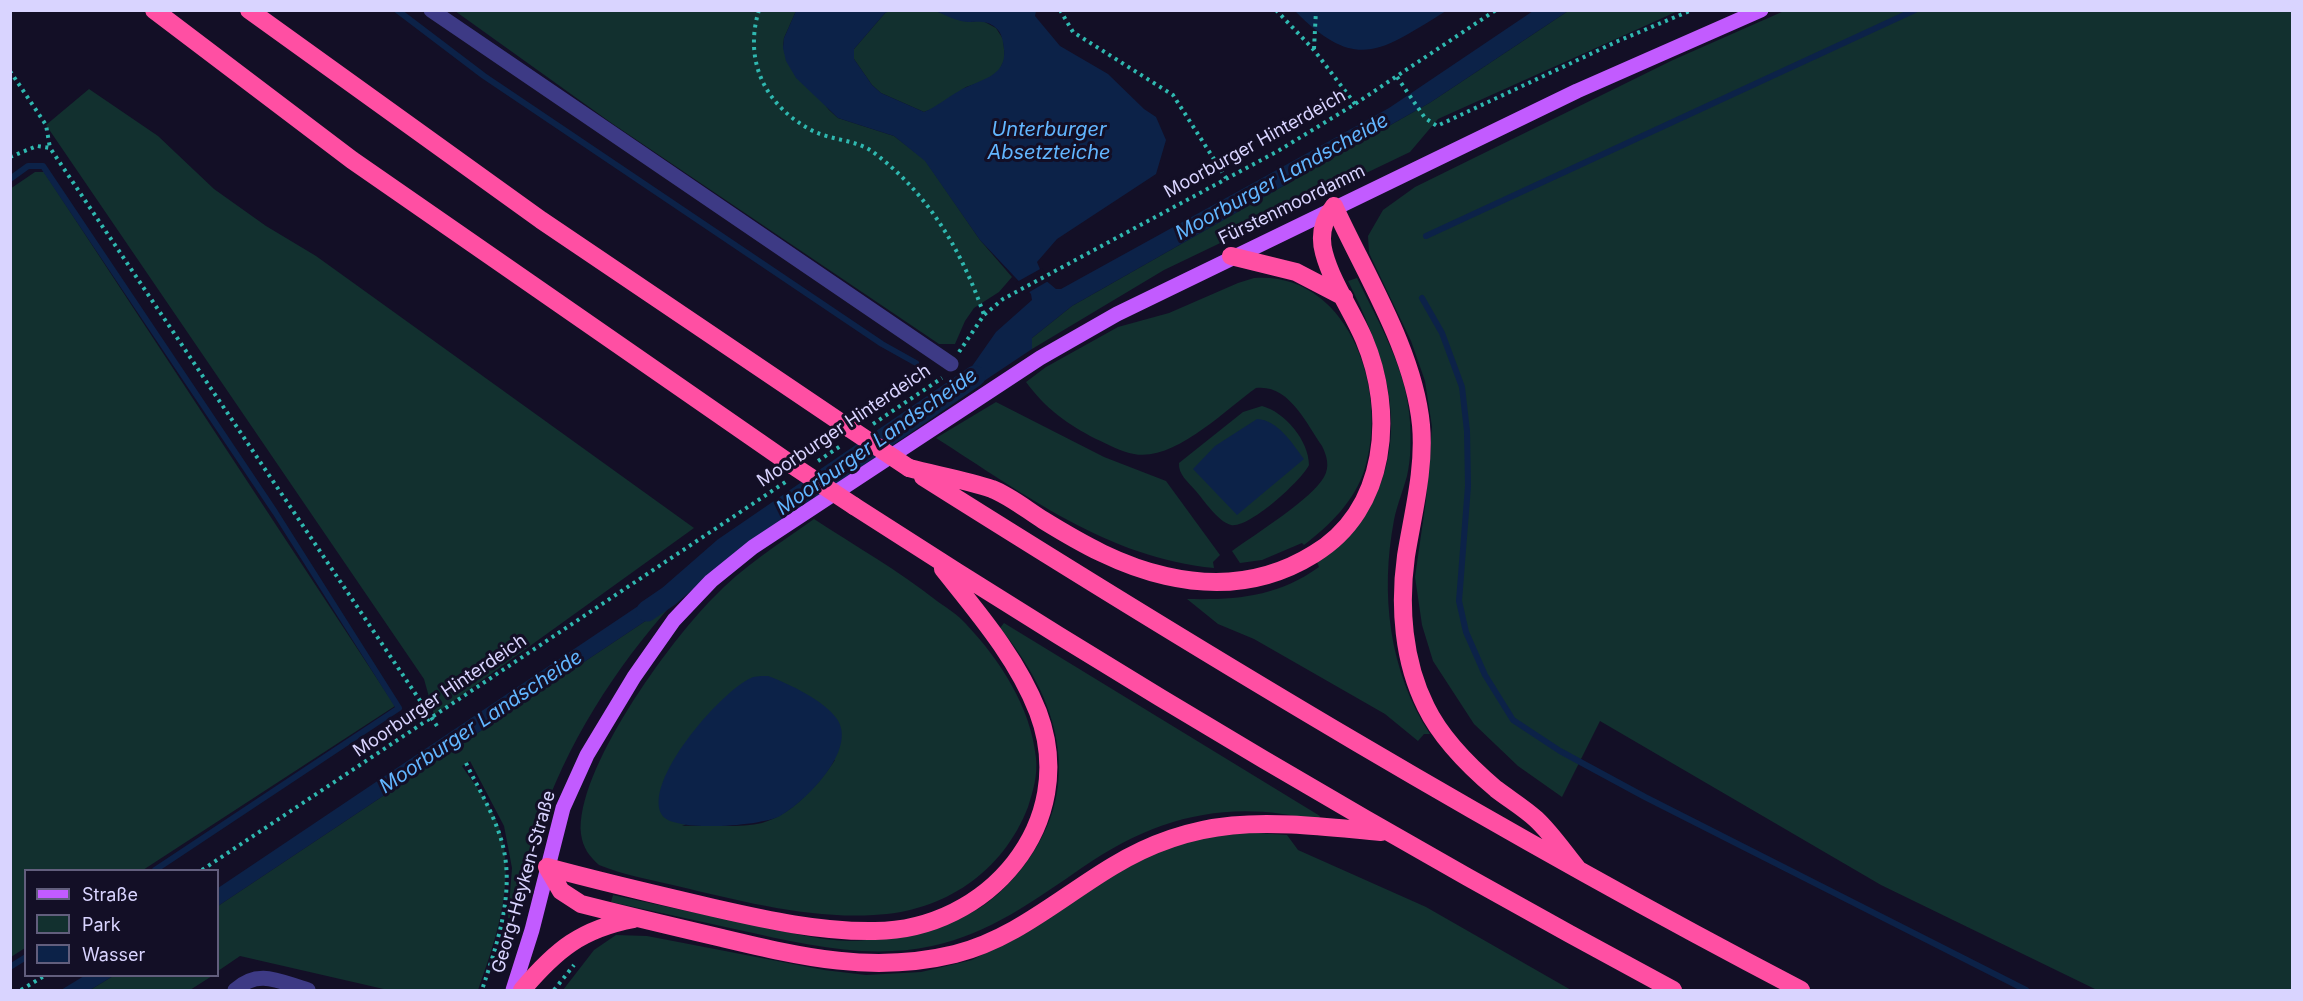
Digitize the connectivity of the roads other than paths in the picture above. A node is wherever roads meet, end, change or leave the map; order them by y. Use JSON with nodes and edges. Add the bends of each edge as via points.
{"nodes":[{"id":1,"x":154,"y":10,"type":"edge"},
{"id":2,"x":249,"y":10,"type":"edge"},
{"id":3,"x":431,"y":10,"type":"edge"},
{"id":4,"x":1761,"y":10,"type":"edge"},
{"id":5,"x":1334,"y":206,"type":"junction"},
{"id":6,"x":1231,"y":256,"type":"junction"},
{"id":7,"x":1344,"y":297,"type":"junction"},
{"id":8,"x":951,"y":364,"type":"road end"},
{"id":9,"x":909,"y":468,"type":"junction"},
{"id":10,"x":772,"y":535,"type":"joint"},
{"id":11,"x":933,"y":558,"type":"junction"},
{"id":12,"x":1384,"y":832,"type":"junction"},
{"id":13,"x":547,"y":867,"type":"junction"},
{"id":14,"x":1577,"y":868,"type":"junction"},
{"id":15,"x":639,"y":918,"type":"junction"},
{"id":16,"x":235,"y":990,"type":"edge"},
{"id":17,"x":308,"y":990,"type":"edge"},
{"id":18,"x":513,"y":990,"type":"edge"},
{"id":19,"x":522,"y":990,"type":"edge"},
{"id":20,"x":1673,"y":990,"type":"edge"},
{"id":21,"x":1801,"y":990,"type":"edge"}],
"edges":[{"from":1,"to":11,"type":"highway","bridge":true,"via":[[352,160],[792,472],[854,506]]},
{"from":2,"to":9,"type":"highway","bridge":true,"via":[[531,213],[850,433]]},
{"from":3,"to":8,"type":"lane"},
{"from":4,"to":5,"type":"main road","name":"Fürstenmoordamm","via":[[1577,91]]},
{"from":5,"to":6,"type":"main road","name":"Fürstenmoordamm"},
{"from":5,"to":7,"type":"highway","via":[[1323,226],[1322,245]]},
{"from":5,"to":14,"type":"highway","via":[[1403,351],[1417,393],[1421,456],[1403,608],[1407,648],[1419,692],[1453,746],[1495,788],[1537,820]]},
{"from":6,"to":7,"type":"highway","via":[[1296,272]]},
{"from":6,"to":10,"type":"main road","name":"Fürstenmoordamm","via":[[1040,358]]},
{"from":7,"to":9,"type":"highway","via":[[1365,341],[1379,387],[1383,424],[1377,466],[1363,501],[1343,531],[1318,552],[1288,569],[1240,581],[1200,581],[1152,573],[1084,544],[994,490]]},
{"from":9,"to":14,"type":"highway","via":[[1184,641],[1460,804]]},
{"from":10,"to":13,"type":"main road","name":"Georg-Heyken-Straße","via":[[711,581],[657,642],[587,755],[563,808]]},
{"from":11,"to":12,"type":"highway"},
{"from":11,"to":13,"type":"highway","via":[[998,639],[1016,668],[1038,712],[1046,746],[1049,778],[1040,817],[1009,871],[983,896],[951,915],[914,929],[838,930],[782,923]]},
{"from":12,"to":15,"type":"highway","via":[[1285,824],[1202,828],[1157,842],[1115,864],[1023,926],[985,945],[900,963],[818,960]]},
{"from":12,"to":20,"type":"highway"},
{"from":13,"to":15,"type":"highway","via":[[561,891],[572,900]]},
{"from":13,"to":18,"type":"main road","name":"Georg-Heyken-Straße"},
{"from":14,"to":21,"type":"highway","via":[[1699,938]]},
{"from":15,"to":19,"type":"highway","via":[[605,925],[579,936]]},
{"from":16,"to":17,"type":"lane","via":[[255,978]]}]}
